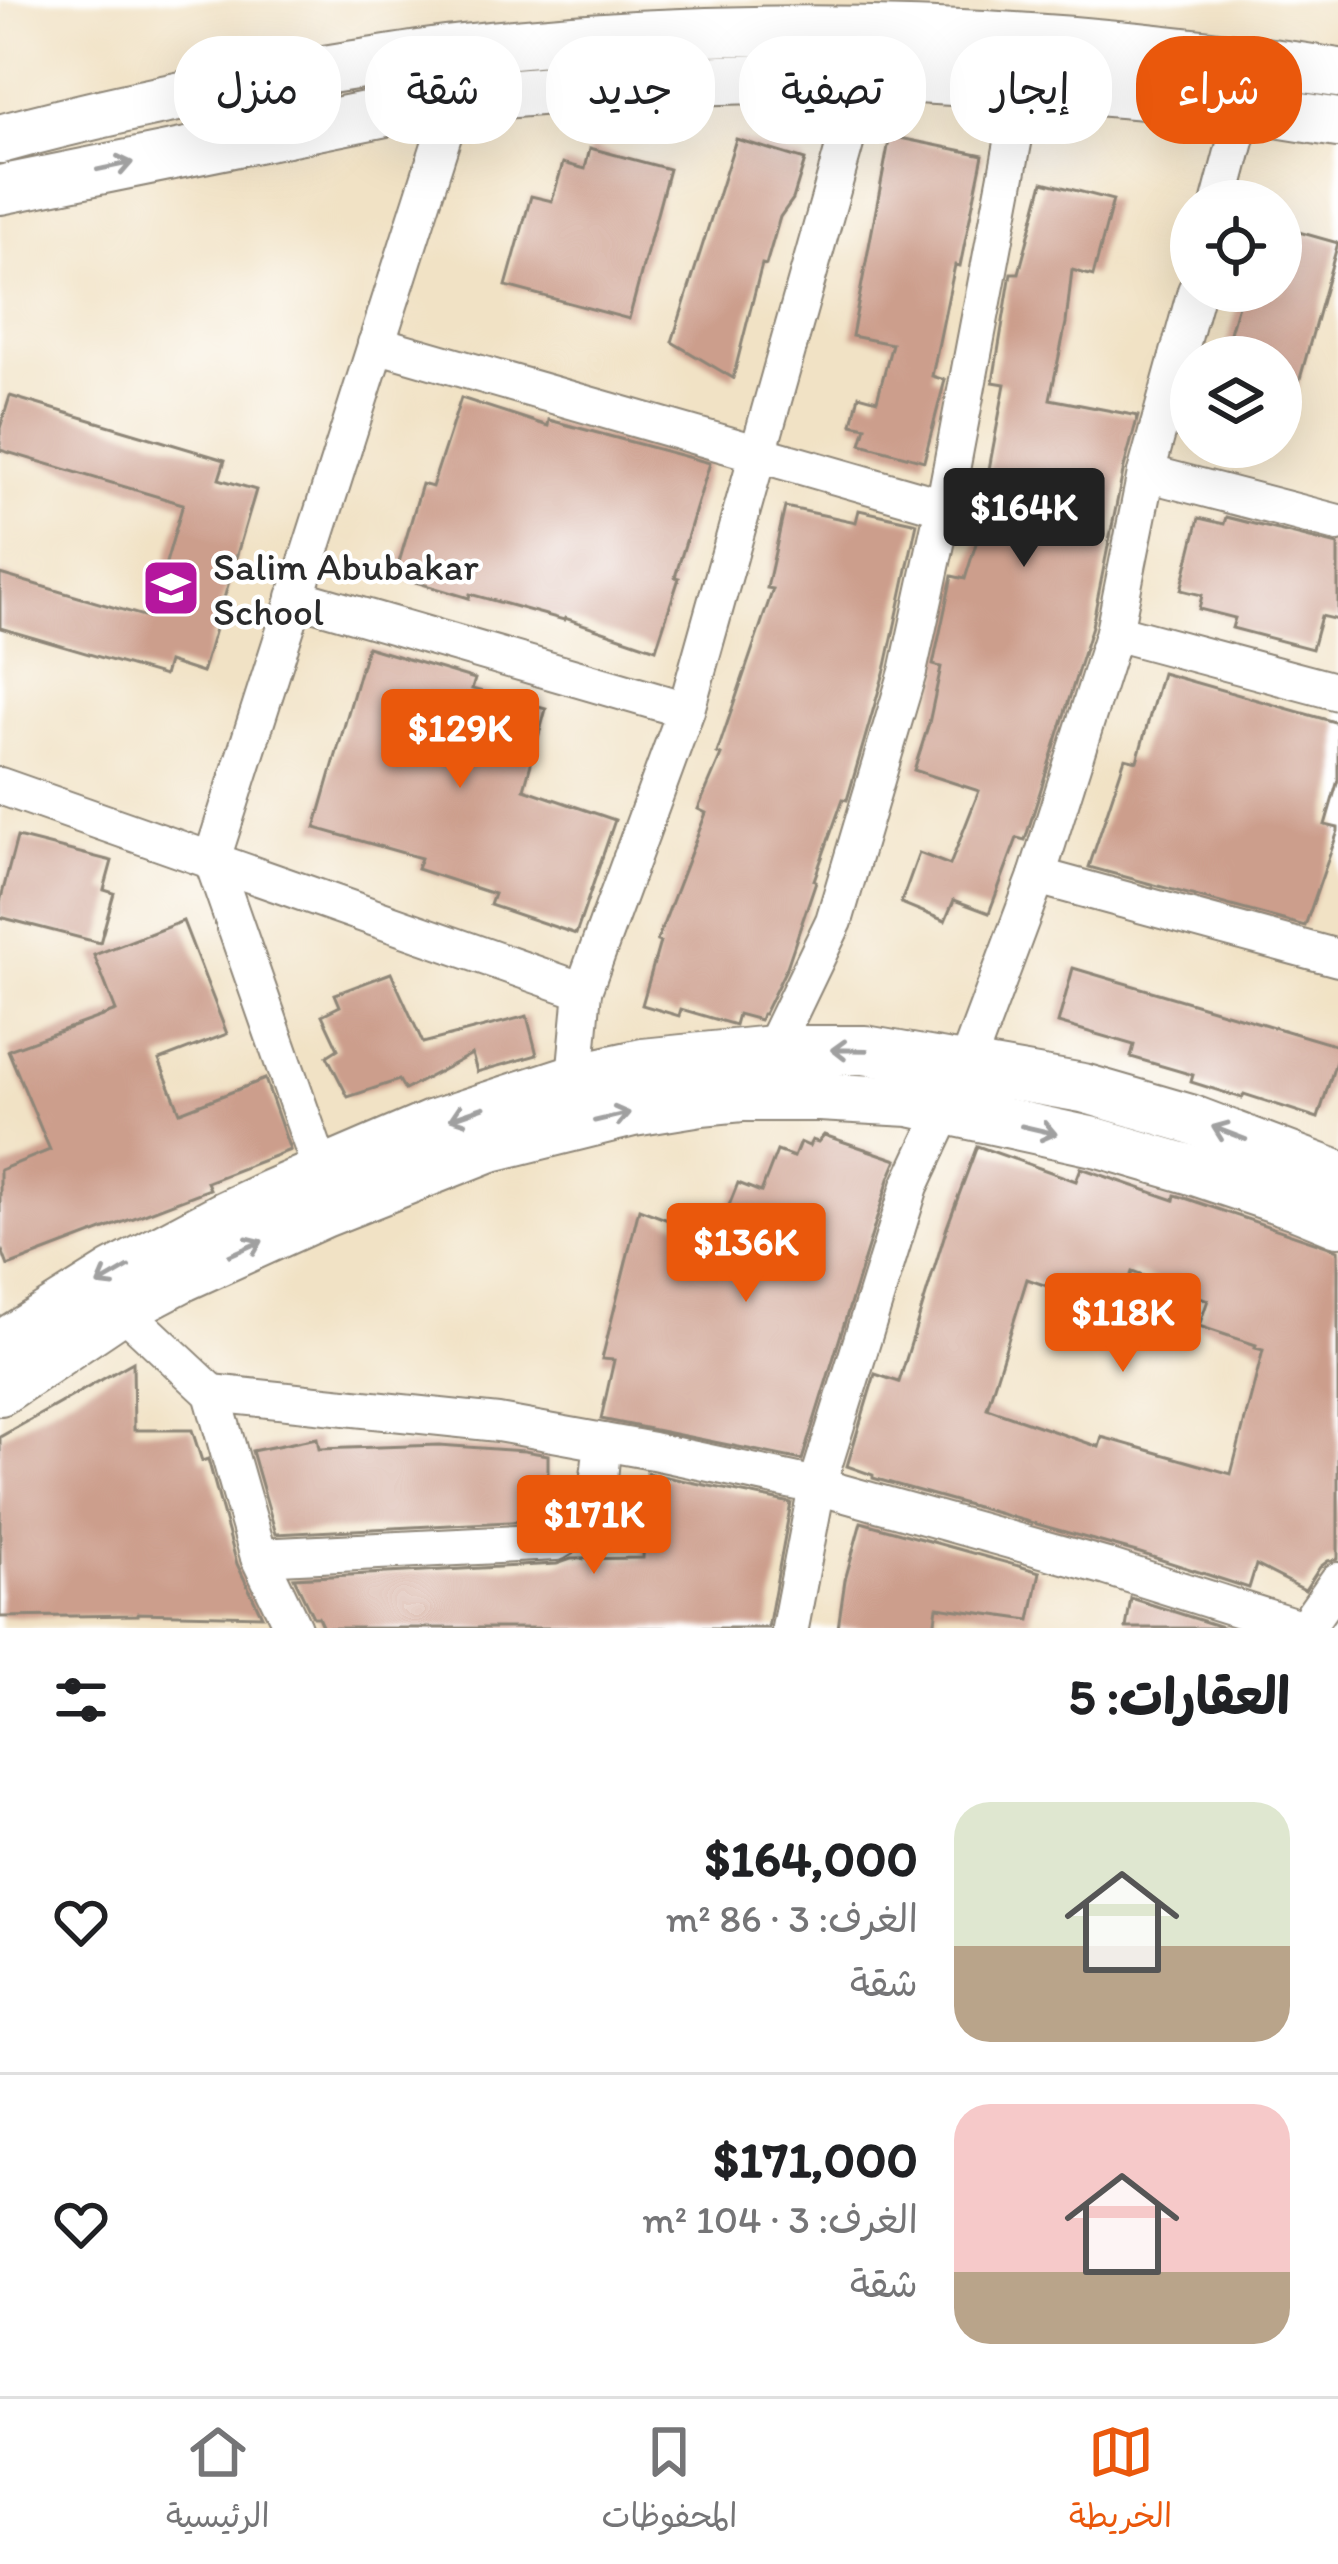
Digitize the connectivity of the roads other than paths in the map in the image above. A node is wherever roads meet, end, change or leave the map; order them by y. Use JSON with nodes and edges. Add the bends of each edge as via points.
{"nodes":[{"id":1,"x":522,"y":43,"type":"edge"},
{"id":2,"x":1136,"y":47,"type":"edge"},
{"id":3,"x":365,"y":64,"type":"edge"},
{"id":4,"x":1302,"y":68,"type":"edge"},
{"id":5,"x":1338,"y":73,"type":"edge"},
{"id":6,"x":739,"y":79,"type":"edge"},
{"id":7,"x":522,"y":92,"type":"edge"},
{"id":8,"x":365,"y":116,"type":"edge"},
{"id":9,"x":1302,"y":118,"type":"edge"},
{"id":10,"x":1338,"y":123,"type":"edge"},
{"id":11,"x":0,"y":139,"type":"edge"},
{"id":12,"x":439,"y":144,"type":"edge"},
{"id":13,"x":845,"y":144,"type":"edge"},
{"id":14,"x":1013,"y":144,"type":"edge"},
{"id":15,"x":1235,"y":144,"type":"edge"},
{"id":16,"x":1226,"y":180,"type":"edge"},
{"id":17,"x":0,"y":190,"type":"edge"},
{"id":18,"x":1190,"y":312,"type":"edge"},
{"id":19,"x":376,"y":344,"type":"junction"},
{"id":20,"x":759,"y":453,"type":"junction"},
{"id":21,"x":1146,"y":473,"type":"junction"},
{"id":22,"x":944,"y":507,"type":"junction"},
{"id":23,"x":1338,"y":523,"type":"edge"},
{"id":24,"x":295,"y":597,"type":"junction"},
{"id":25,"x":1114,"y":632,"type":"junction"},
{"id":26,"x":1338,"y":692,"type":"edge"},
{"id":27,"x":686,"y":710,"type":"junction"},
{"id":28,"x":0,"y":786,"type":"edge"},
{"id":29,"x":212,"y":860,"type":"junction"},
{"id":30,"x":1037,"y":876,"type":"junction"},
{"id":31,"x":1338,"y":958,"type":"edge"},
{"id":32,"x":583,"y":991,"type":"junction"},
{"id":33,"x":772,"y":1049,"type":"junction"},
{"id":34,"x":966,"y":1066,"type":"junction"},
{"id":35,"x":575,"y":1078,"type":"junction"},
{"id":36,"x":945,"y":1109,"type":"junction"},
{"id":37,"x":322,"y":1173,"type":"junction"},
{"id":38,"x":1338,"y":1175,"type":"edge"},
{"id":39,"x":1338,"y":1222,"type":"edge"},
{"id":40,"x":122,"y":1310,"type":"junction"},
{"id":41,"x":0,"y":1346,"type":"edge"},
{"id":42,"x":0,"y":1391,"type":"edge"},
{"id":43,"x":212,"y":1393,"type":"junction"},
{"id":44,"x":603,"y":1442,"type":"junction"},
{"id":45,"x":818,"y":1486,"type":"junction"},
{"id":46,"x":260,"y":1557,"type":"junction"},
{"id":47,"x":1338,"y":1581,"type":"edge"},
{"id":48,"x":267,"y":1628,"type":"edge"},
{"id":49,"x":293,"y":1628,"type":"edge"},
{"id":50,"x":790,"y":1628,"type":"edge"},
{"id":51,"x":1303,"y":1628,"type":"edge"}],
"edges":[{"from":1,"to":2,"type":"street","via":[[877,30]]},
{"from":3,"to":11,"type":"street","via":[[228,85]]},
{"from":4,"to":5,"type":"street"},
{"from":6,"to":7,"type":"street"},
{"from":17,"to":8,"type":"street","one_way":true},
{"from":9,"to":10,"type":"street"},
{"from":12,"to":19,"type":"street"},
{"from":13,"to":20,"type":"street"},
{"from":14,"to":22,"type":"street"},
{"from":15,"to":16,"type":"street"},
{"from":18,"to":21,"type":"street"},
{"from":19,"to":20,"type":"street"},
{"from":19,"to":24,"type":"street"},
{"from":20,"to":22,"type":"street"},
{"from":20,"to":27,"type":"street"},
{"from":21,"to":23,"type":"street"},
{"from":21,"to":25,"type":"street"},
{"from":22,"to":33,"type":"street","via":[[908,672],[834,921]]},
{"from":24,"to":27,"type":"street"},
{"from":24,"to":29,"type":"street"},
{"from":25,"to":26,"type":"street"},
{"from":25,"to":30,"type":"street"},
{"from":27,"to":32,"type":"street"},
{"from":28,"to":29,"type":"street"},
{"from":29,"to":32,"type":"street"},
{"from":29,"to":37,"type":"street"},
{"from":30,"to":31,"type":"street"},
{"from":30,"to":34,"type":"street"},
{"from":32,"to":35,"type":"street"},
{"from":34,"to":33,"type":"street","one_way":true,"via":[[865,1049]]},
{"from":33,"to":35,"type":"street"},
{"from":34,"to":36,"type":"street"},
{"from":38,"to":34,"type":"street","one_way":true,"via":[[1169,1112]]},
{"from":35,"to":37,"type":"street","one_way":true,"via":[[434,1124]]},
{"from":36,"to":39,"type":"street","one_way":true,"via":[[1099,1143]]},
{"from":40,"to":36,"type":"street","one_way":true,"via":[[324,1214],[488,1148],[568,1127],[742,1097],[854,1097]]},
{"from":36,"to":45,"type":"street","via":[[910,1186]]},
{"from":37,"to":41,"type":"street","one_way":true,"via":[[113,1275]]},
{"from":40,"to":42,"type":"street"},
{"from":40,"to":43,"type":"street"},
{"from":43,"to":44,"type":"street"},
{"from":43,"to":46,"type":"street"},
{"from":44,"to":45,"type":"street"},
{"from":44,"to":46,"type":"street","via":[[585,1523],[556,1542]]},
{"from":45,"to":50,"type":"street"},
{"from":45,"to":51,"type":"street"},
{"from":46,"to":49,"type":"street"},
{"from":47,"to":51,"type":"street"},
{"from":48,"to":49,"type":"street"}]}
